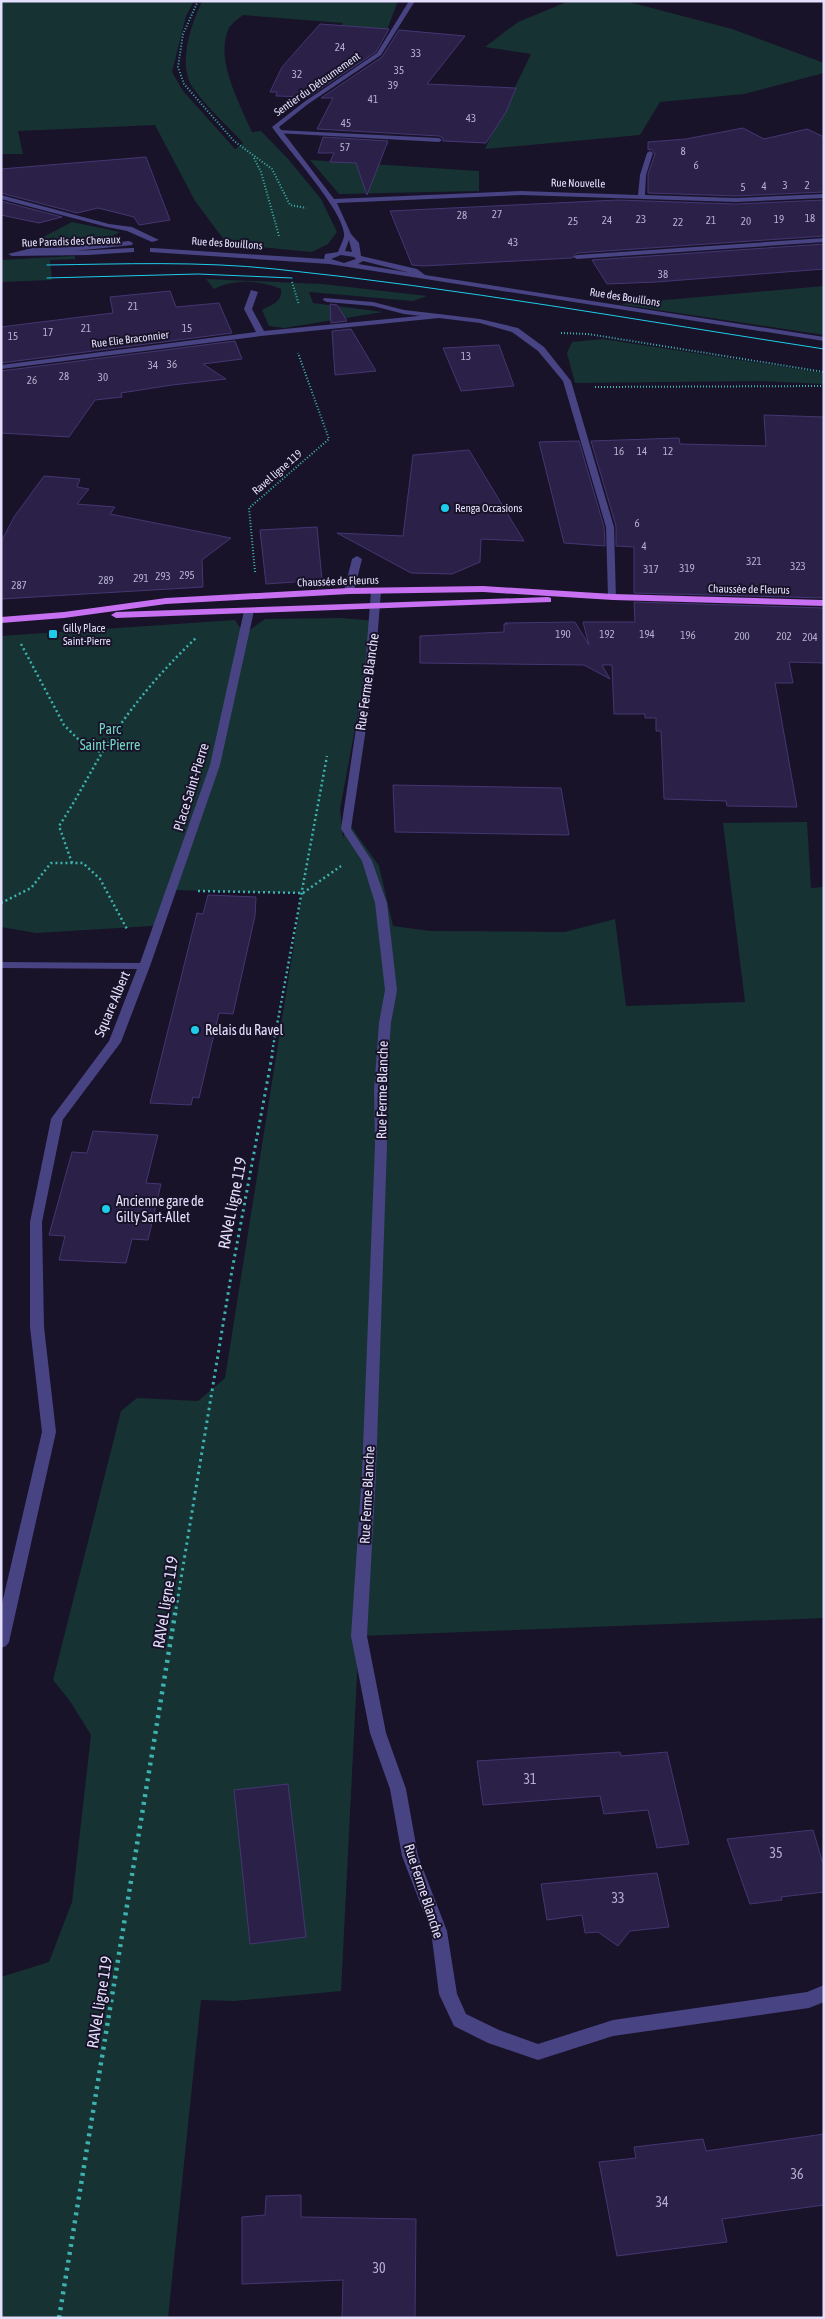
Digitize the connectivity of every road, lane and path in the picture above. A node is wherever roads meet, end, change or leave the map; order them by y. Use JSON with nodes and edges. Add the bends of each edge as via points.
{"nodes":[{"id":1,"x":198,"y":1,"type":"edge"},
{"id":2,"x":412,"y":1,"type":"edge"},
{"id":3,"x":278,"y":132,"type":"junction"},
{"id":4,"x":439,"y":140,"type":"dead end"},
{"id":5,"x":650,"y":153,"type":"dead end"},
{"id":6,"x":254,"y":158,"type":"junction"},
{"id":7,"x":261,"y":172,"type":"dead end"},
{"id":8,"x":641,"y":196,"type":"junction"},
{"id":9,"x":824,"y":196,"type":"edge"},
{"id":10,"x":1,"y":197,"type":"edge"},
{"id":11,"x":333,"y":200,"type":"junction"},
{"id":12,"x":338,"y":214,"type":"junction"},
{"id":13,"x":110,"y":226,"type":"junction"},
{"id":14,"x":348,"y":234,"type":"junction"},
{"id":15,"x":824,"y":240,"type":"edge"},
{"id":16,"x":158,"y":242,"type":"junction"},
{"id":17,"x":135,"y":247,"type":"junction"},
{"id":18,"x":154,"y":250,"type":"junction"},
{"id":19,"x":341,"y":253,"type":"junction"},
{"id":20,"x":1,"y":254,"type":"edge"},
{"id":21,"x":358,"y":256,"type":"junction"},
{"id":22,"x":577,"y":257,"type":"dead end"},
{"id":23,"x":330,"y":258,"type":"junction"},
{"id":24,"x":349,"y":265,"type":"junction"},
{"id":25,"x":423,"y":277,"type":"junction"},
{"id":26,"x":254,"y":292,"type":"dead end"},
{"id":27,"x":326,"y":300,"type":"dead end"},
{"id":28,"x":439,"y":316,"type":"junction"},
{"id":29,"x":305,"y":330,"type":"junction"},
{"id":30,"x":515,"y":330,"type":"junction"},
{"id":31,"x":261,"y":334,"type":"junction"},
{"id":32,"x":824,"y":339,"type":"edge"},
{"id":33,"x":1,"y":367,"type":"edge"},
{"id":34,"x":824,"y":372,"type":"edge"},
{"id":35,"x":824,"y":386,"type":"edge"},
{"id":36,"x":569,"y":387,"type":"junction"},
{"id":37,"x":357,"y":559,"type":"dead end"},
{"id":38,"x":349,"y":591,"type":"junction"},
{"id":39,"x":376,"y":591,"type":"junction"},
{"id":40,"x":258,"y":596,"type":"junction"},
{"id":41,"x":613,"y":597,"type":"junction"},
{"id":42,"x":824,"y":602,"type":"edge"},
{"id":43,"x":375,"y":606,"type":"junction"},
{"id":44,"x":249,"y":611,"type":"junction"},
{"id":45,"x":219,"y":613,"type":"junction"},
{"id":46,"x":64,"y":615,"type":"junction"},
{"id":47,"x":1,"y":620,"type":"edge"},
{"id":48,"x":19,"y":642,"type":"dead end"},
{"id":49,"x":102,"y":753,"type":"junction"},
{"id":50,"x":361,"y":853,"type":"junction"},
{"id":51,"x":72,"y":863,"type":"junction"},
{"id":52,"x":173,"y":890,"type":"junction"},
{"id":53,"x":302,"y":893,"type":"junction"},
{"id":54,"x":1,"y":903,"type":"edge"},
{"id":55,"x":153,"y":942,"type":"junction"},
{"id":56,"x":1,"y":966,"type":"edge"},
{"id":57,"x":144,"y":966,"type":"junction"},
{"id":58,"x":1,"y":1642,"type":"edge"},
{"id":59,"x":824,"y":1993,"type":"edge"},
{"id":60,"x":59,"y":2318,"type":"edge"}],
"edges":[{"from":1,"to":6,"type":"path","via":[[183,34],[178,67],[184,84],[234,141]]},
{"from":2,"to":3,"type":"street","name":"Sentier du Détournement","via":[[379,54],[306,103],[275,127]]},
{"from":3,"to":4,"type":"street"},
{"from":3,"to":11,"type":"street","name":"Sentier du Détournement"},
{"from":5,"to":8,"type":"street"},
{"from":6,"to":7,"type":"path"},
{"from":6,"to":12,"type":"path","via":[[272,169],[290,205]]},
{"from":8,"to":9,"type":"street","name":"Rue Nouvelle","via":[[736,200]]},
{"from":8,"to":11,"type":"street","name":"Rue Nouvelle","via":[[521,193]]},
{"from":10,"to":13,"type":"street","name":"Rue des Bouillons"},
{"from":11,"to":12,"type":"street","name":"Sentier du Détournement"},
{"from":12,"to":14,"type":"street","name":"Sentier du Détournement"},
{"from":13,"to":16,"type":"street","name":"Rue des Bouillons","via":[[129,229]]},
{"from":13,"to":17,"type":"street","name":"Rue des Bouillons"},
{"from":14,"to":19,"type":"street"},
{"from":14,"to":21,"type":"street","name":"Sentier du Détournement","via":[[355,243]]},
{"from":15,"to":22,"type":"street"},
{"from":16,"to":17,"type":"street"},
{"from":16,"to":18,"type":"street"},
{"from":16,"to":23,"type":"street","name":"Rue des Bouillons"},
{"from":17,"to":18,"type":"street"},
{"from":17,"to":20,"type":"street","name":"Rue Paradis des Chevaux"},
{"from":18,"to":23,"type":"street","name":"Rue des Bouillons"},
{"from":19,"to":21,"type":"street","name":"Rue des Bouillons"},
{"from":19,"to":23,"type":"street","name":"Rue des Bouillons"},
{"from":21,"to":24,"type":"street","via":[[358,262]]},
{"from":21,"to":25,"type":"street","name":"Rue des Bouillons","via":[[414,271]]},
{"from":23,"to":24,"type":"street","name":"Rue des Bouillons"},
{"from":24,"to":25,"type":"street","name":"Rue des Bouillons"},
{"from":25,"to":32,"type":"street","name":"Rue des Bouillons"},
{"from":26,"to":31,"type":"street","via":[[248,309]]},
{"from":27,"to":28,"type":"street","via":[[373,304]]},
{"from":28,"to":29,"type":"street","name":"Rue Elie Braconnier"},
{"from":28,"to":30,"type":"street","name":"Rue Elie Braconnier","via":[[480,321]]},
{"from":29,"to":31,"type":"street","name":"Rue Elie Braconnier"},
{"from":29,"to":40,"type":"path","name":"Ravel ligne 119","via":[[294,341],[329,440],[249,508]]},
{"from":30,"to":34,"type":"path","via":[[588,334]]},
{"from":30,"to":36,"type":"street","via":[[541,349]]},
{"from":31,"to":33,"type":"street","name":"Rue Elie Braconnier"},
{"from":35,"to":36,"type":"path"},
{"from":36,"to":41,"type":"street","via":[[610,527]]},
{"from":37,"to":38,"type":"street"},
{"from":38,"to":39,"type":"main road","name":"Chaussée de Fleurus"},
{"from":38,"to":40,"type":"main road","name":"Chaussée de Fleurus"},
{"from":39,"to":41,"type":"main road","name":"Chaussée de Fleurus","via":[[483,589]]},
{"from":39,"to":43,"type":"street","name":"Rue Ferme Blanche"},
{"from":40,"to":46,"type":"main road","name":"Chaussée de Fleurus","via":[[166,601]]},
{"from":41,"to":42,"type":"main road","name":"Chaussée de Fleurus"},
{"from":41,"to":43,"type":"main road","name":"Chaussée de Fleurus"},
{"from":43,"to":44,"type":"main road","name":"Chaussée de Fleurus"},
{"from":43,"to":50,"type":"street","name":"Rue Ferme Blanche","via":[[370,668],[346,829]]},
{"from":44,"to":45,"type":"main road","name":"Chaussée de Fleurus"},
{"from":44,"to":52,"type":"street","name":"Place Saint-Pierre","via":[[215,766]]},
{"from":45,"to":46,"type":"main road","name":"Chaussée de Fleurus"},
{"from":45,"to":49,"type":"path","via":[[141,695]]},
{"from":46,"to":47,"type":"main road","name":"Chaussée de Fleurus"},
{"from":48,"to":49,"type":"path","via":[[64,725],[80,741]]},
{"from":49,"to":51,"type":"path","via":[[59,826]]},
{"from":50,"to":53,"type":"path"},
{"from":50,"to":59,"type":"street","name":"Rue Ferme Blanche","via":[[381,903],[391,990],[380,1090],[369,1473],[359,1636],[378,1733],[398,1789],[410,1856],[439,1931],[448,1994],[460,2020],[494,2037],[538,2052],[613,2028],[809,2000]]},
{"from":51,"to":54,"type":"path","via":[[51,863],[31,888]]},
{"from":51,"to":55,"type":"path","via":[[82,863],[100,879],[128,932]]},
{"from":52,"to":53,"type":"path"},
{"from":52,"to":55,"type":"street","name":"Place Saint-Pierre"},
{"from":53,"to":60,"type":"path","name":"RAVeL ligne 119","via":[[231,1276]]},
{"from":55,"to":57,"type":"street","name":"Place Saint-Pierre"},
{"from":56,"to":57,"type":"street","name":"Square Albert"},
{"from":57,"to":58,"type":"street","name":"Square Albert","via":[[115,1042],[57,1119],[36,1222],[37,1327],[49,1432]]}]}
